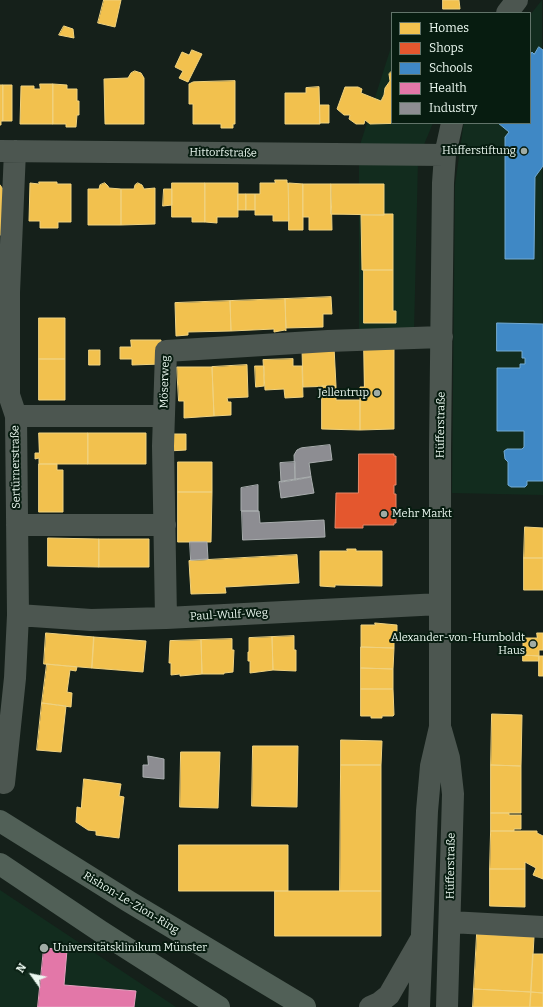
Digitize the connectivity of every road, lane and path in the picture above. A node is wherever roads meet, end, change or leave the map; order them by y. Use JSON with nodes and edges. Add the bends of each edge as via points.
{"nodes":[{"id":1,"x":517,"y":0,"type":"edge"},
{"id":2,"x":508,"y":12,"type":"edge"},
{"id":3,"x":452,"y":124,"type":"edge"},
{"id":4,"x":8,"y":151,"type":"edge"},
{"id":5,"x":445,"y":155,"type":"junction"},
{"id":6,"x":5,"y":293,"type":"edge"},
{"id":7,"x":442,"y":338,"type":"junction"},
{"id":8,"x":164,"y":416,"type":"junction"},
{"id":9,"x":10,"y":423,"type":"edge"},
{"id":10,"x":17,"y":525,"type":"junction"},
{"id":11,"x":165,"y":525,"type":"junction"},
{"id":12,"x":9,"y":555,"type":"edge"},
{"id":13,"x":440,"y":604,"type":"junction"},
{"id":14,"x":18,"y":615,"type":"junction"},
{"id":15,"x":166,"y":618,"type":"junction"},
{"id":16,"x":440,"y":727,"type":"junction"},
{"id":17,"x":4,"y":783,"type":"dead end"},
{"id":18,"x":0,"y":821,"type":"edge"},
{"id":19,"x":0,"y":864,"type":"edge"},
{"id":20,"x":450,"y":922,"type":"junction"},
{"id":21,"x":543,"y":927,"type":"edge"},
{"id":22,"x":423,"y":936,"type":"junction"},
{"id":23,"x":219,"y":1007,"type":"edge"},
{"id":24,"x":305,"y":1007,"type":"edge"},
{"id":25,"x":370,"y":1007,"type":"edge"},
{"id":26,"x":419,"y":1007,"type":"edge"},
{"id":27,"x":446,"y":1007,"type":"edge"}],
"edges":[{"from":1,"to":2,"type":"street"},
{"from":3,"to":5,"type":"street","name":"Hüfferstraße"},
{"from":4,"to":5,"type":"street","name":"Hittorfstraße"},
{"from":4,"to":6,"type":"street","name":"Sertürnerstraße"},
{"from":5,"to":7,"type":"street","name":"Hüfferstraße"},
{"from":6,"to":9,"type":"street","name":"Sertürnerstraße"},
{"from":7,"to":8,"type":"street","name":"Möserweg","via":[[328,341],[166,351]]},
{"from":7,"to":13,"type":"street","name":"Hüfferstraße"},
{"from":8,"to":9,"type":"street"},
{"from":8,"to":11,"type":"street","name":"Möserweg"},
{"from":9,"to":10,"type":"street","name":"Sertürnerstraße"},
{"from":10,"to":11,"type":"street"},
{"from":10,"to":12,"type":"street","name":"Sertürnerstraße"},
{"from":11,"to":15,"type":"street","name":"Möserweg"},
{"from":12,"to":14,"type":"street","name":"Sertürnerstraße"},
{"from":13,"to":15,"type":"street","name":"Paul-Wulf-Weg"},
{"from":13,"to":16,"type":"street","name":"Hüfferstraße"},
{"from":14,"to":15,"type":"street","name":"Paul-Wulf-Weg","via":[[91,620]]},
{"from":14,"to":17,"type":"street","name":"Sertürnerstraße"},
{"from":16,"to":20,"type":"street","name":"Hüfferstraße","via":[[449,758],[453,794]]},
{"from":16,"to":22,"type":"street","name":"Hüfferstraße","via":[[431,766],[427,811]]},
{"from":18,"to":24,"type":"main road","name":"Rishon-Le-Zion-Ring"},
{"from":19,"to":23,"type":"main road"},
{"from":20,"to":21,"type":"street"},
{"from":20,"to":27,"type":"street","name":"Hüfferstraße"},
{"from":22,"to":25,"type":"street","via":[[389,995]]},
{"from":22,"to":26,"type":"street","name":"Hüfferstraße"}]}
